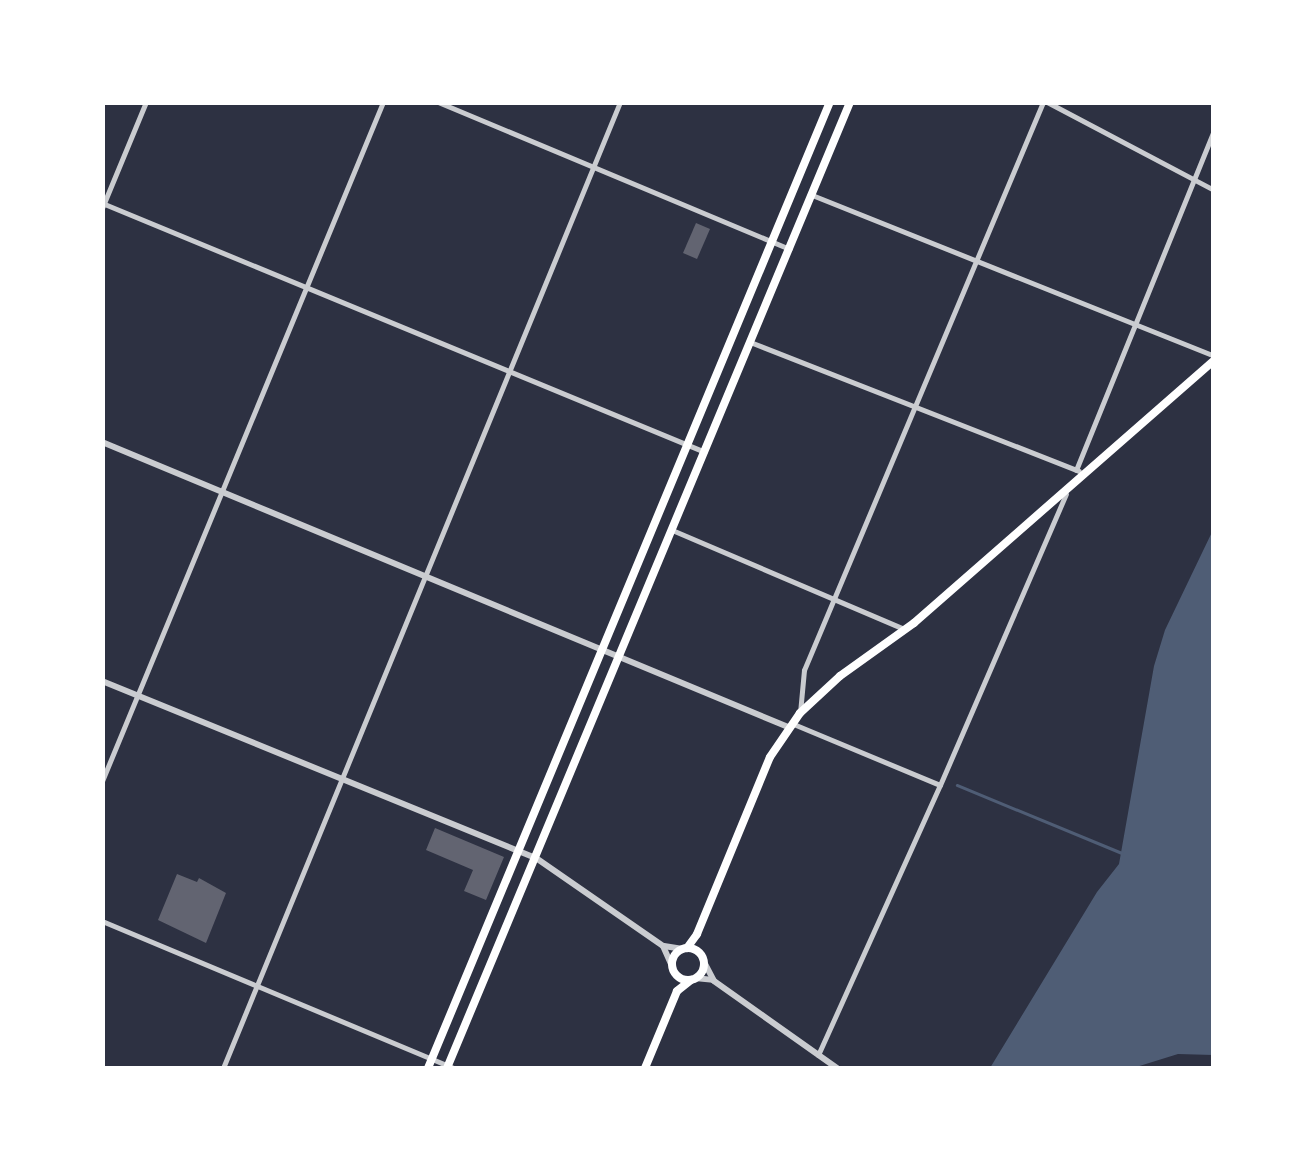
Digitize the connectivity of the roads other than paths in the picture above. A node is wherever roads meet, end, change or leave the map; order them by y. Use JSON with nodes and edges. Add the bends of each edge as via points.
{"nodes":[{"id":1,"x":146,"y":102,"type":"edge"},
{"id":2,"x":382,"y":102,"type":"edge"},
{"id":3,"x":438,"y":102,"type":"edge"},
{"id":4,"x":620,"y":102,"type":"edge"},
{"id":5,"x":830,"y":102,"type":"edge"},
{"id":6,"x":850,"y":102,"type":"edge"},
{"id":7,"x":1045,"y":102,"type":"edge"},
{"id":8,"x":1214,"y":130,"type":"edge"},
{"id":9,"x":593,"y":167,"type":"junction"},
{"id":10,"x":1191,"y":178,"type":"junction"},
{"id":11,"x":1214,"y":190,"type":"edge"},
{"id":12,"x":812,"y":195,"type":"junction"},
{"id":13,"x":103,"y":204,"type":"edge"},
{"id":14,"x":771,"y":242,"type":"junction"},
{"id":15,"x":789,"y":249,"type":"junction"},
{"id":16,"x":974,"y":258,"type":"junction"},
{"id":17,"x":306,"y":287,"type":"junction"},
{"id":18,"x":1133,"y":322,"type":"junction"},
{"id":19,"x":750,"y":342,"type":"junction"},
{"id":20,"x":1214,"y":358,"type":"edge"},
{"id":21,"x":510,"y":371,"type":"junction"},
{"id":22,"x":914,"y":405,"type":"junction"},
{"id":23,"x":102,"y":442,"type":"edge"},
{"id":24,"x":686,"y":444,"type":"junction"},
{"id":25,"x":705,"y":452,"type":"junction"},
{"id":26,"x":1079,"y":471,"type":"junction"},
{"id":27,"x":1071,"y":482,"type":"junction"},
{"id":28,"x":222,"y":492,"type":"junction"},
{"id":29,"x":672,"y":530,"type":"junction"},
{"id":30,"x":426,"y":576,"type":"junction"},
{"id":31,"x":834,"y":598,"type":"junction"},
{"id":32,"x":906,"y":630,"type":"junction"},
{"id":33,"x":603,"y":650,"type":"junction"},
{"id":34,"x":620,"y":657,"type":"junction"},
{"id":35,"x":102,"y":680,"type":"edge"},
{"id":36,"x":138,"y":695,"type":"junction"},
{"id":37,"x":800,"y":713,"type":"junction"},
{"id":38,"x":789,"y":725,"type":"junction"},
{"id":39,"x":342,"y":779,"type":"junction"},
{"id":40,"x":102,"y":780,"type":"edge"},
{"id":41,"x":940,"y":785,"type":"junction"},
{"id":42,"x":517,"y":851,"type":"junction"},
{"id":43,"x":536,"y":858,"type":"junction"},
{"id":44,"x":102,"y":922,"type":"edge"},
{"id":45,"x":697,"y":934,"type":"junction"},
{"id":46,"x":663,"y":946,"type":"junction"},
{"id":47,"x":685,"y":948,"type":"junction"},
{"id":48,"x":702,"y":958,"type":"junction"},
{"id":49,"x":673,"y":968,"type":"junction"},
{"id":50,"x":693,"y":979,"type":"junction"},
{"id":51,"x":714,"y":981,"type":"junction"},
{"id":52,"x":258,"y":986,"type":"junction"},
{"id":53,"x":677,"y":991,"type":"junction"},
{"id":54,"x":818,"y":1056,"type":"junction"},
{"id":55,"x":432,"y":1058,"type":"junction"},
{"id":56,"x":224,"y":1068,"type":"edge"},
{"id":57,"x":428,"y":1068,"type":"edge"},
{"id":58,"x":450,"y":1068,"type":"edge"},
{"id":59,"x":645,"y":1068,"type":"edge"},
{"id":60,"x":837,"y":1068,"type":"edge"}],
"edges":[{"from":1,"to":13,"type":"street"},
{"from":2,"to":17,"type":"street"},
{"from":3,"to":9,"type":"street"},
{"from":4,"to":9,"type":"street"},
{"from":5,"to":14,"type":"main road"},
{"from":6,"to":12,"type":"main road"},
{"from":7,"to":10,"type":"street"},
{"from":7,"to":16,"type":"street"},
{"from":8,"to":10,"type":"street"},
{"from":9,"to":14,"type":"street"},
{"from":9,"to":21,"type":"street"},
{"from":10,"to":11,"type":"street"},
{"from":10,"to":18,"type":"street"},
{"from":12,"to":15,"type":"main road"},
{"from":12,"to":16,"type":"street"},
{"from":13,"to":17,"type":"street"},
{"from":14,"to":15,"type":"street"},
{"from":14,"to":24,"type":"main road"},
{"from":15,"to":19,"type":"main road"},
{"from":16,"to":18,"type":"street"},
{"from":16,"to":22,"type":"street"},
{"from":17,"to":21,"type":"street"},
{"from":17,"to":28,"type":"street"},
{"from":18,"to":20,"type":"street"},
{"from":18,"to":26,"type":"street"},
{"from":19,"to":22,"type":"street"},
{"from":19,"to":25,"type":"main road"},
{"from":20,"to":26,"type":"main road"},
{"from":21,"to":24,"type":"street"},
{"from":21,"to":30,"type":"street"},
{"from":22,"to":26,"type":"street"},
{"from":22,"to":31,"type":"street"},
{"from":23,"to":28,"type":"street"},
{"from":24,"to":25,"type":"street"},
{"from":24,"to":33,"type":"main road"},
{"from":25,"to":29,"type":"main road"},
{"from":26,"to":27,"type":"main road"},
{"from":27,"to":32,"type":"main road"},
{"from":27,"to":41,"type":"street"},
{"from":28,"to":30,"type":"street"},
{"from":28,"to":36,"type":"street"},
{"from":29,"to":31,"type":"street"},
{"from":29,"to":34,"type":"main road"},
{"from":30,"to":33,"type":"street"},
{"from":30,"to":39,"type":"street"},
{"from":31,"to":32,"type":"street"},
{"from":31,"to":37,"type":"street","via":[[804,670]]},
{"from":32,"to":37,"type":"main road"},
{"from":33,"to":34,"type":"street"},
{"from":33,"to":42,"type":"main road"},
{"from":34,"to":38,"type":"street"},
{"from":34,"to":43,"type":"main road"},
{"from":35,"to":36,"type":"street"},
{"from":36,"to":39,"type":"street"},
{"from":36,"to":40,"type":"street"},
{"from":37,"to":38,"type":"main road"},
{"from":38,"to":41,"type":"street"},
{"from":38,"to":45,"type":"main road"},
{"from":39,"to":42,"type":"street"},
{"from":39,"to":52,"type":"street"},
{"from":41,"to":54,"type":"street"},
{"from":42,"to":43,"type":"street"},
{"from":42,"to":55,"type":"main road"},
{"from":43,"to":46,"type":"street"},
{"from":43,"to":58,"type":"main road"},
{"from":44,"to":52,"type":"street"},
{"from":45,"to":47,"type":"main road"},
{"from":45,"to":48,"type":"main road"},
{"from":46,"to":47,"type":"street"},
{"from":46,"to":49,"type":"street"},
{"from":47,"to":48,"type":"main road"},
{"from":47,"to":49,"type":"main road","via":[[674,955]]},
{"from":48,"to":50,"type":"main road"},
{"from":48,"to":51,"type":"street"},
{"from":49,"to":50,"type":"main road"},
{"from":49,"to":53,"type":"main road"},
{"from":50,"to":51,"type":"street"},
{"from":50,"to":53,"type":"main road"},
{"from":51,"to":54,"type":"street"},
{"from":52,"to":55,"type":"street"},
{"from":52,"to":56,"type":"street"},
{"from":53,"to":59,"type":"main road"},
{"from":54,"to":60,"type":"street"},
{"from":55,"to":57,"type":"main road"},
{"from":55,"to":58,"type":"street"}]}
